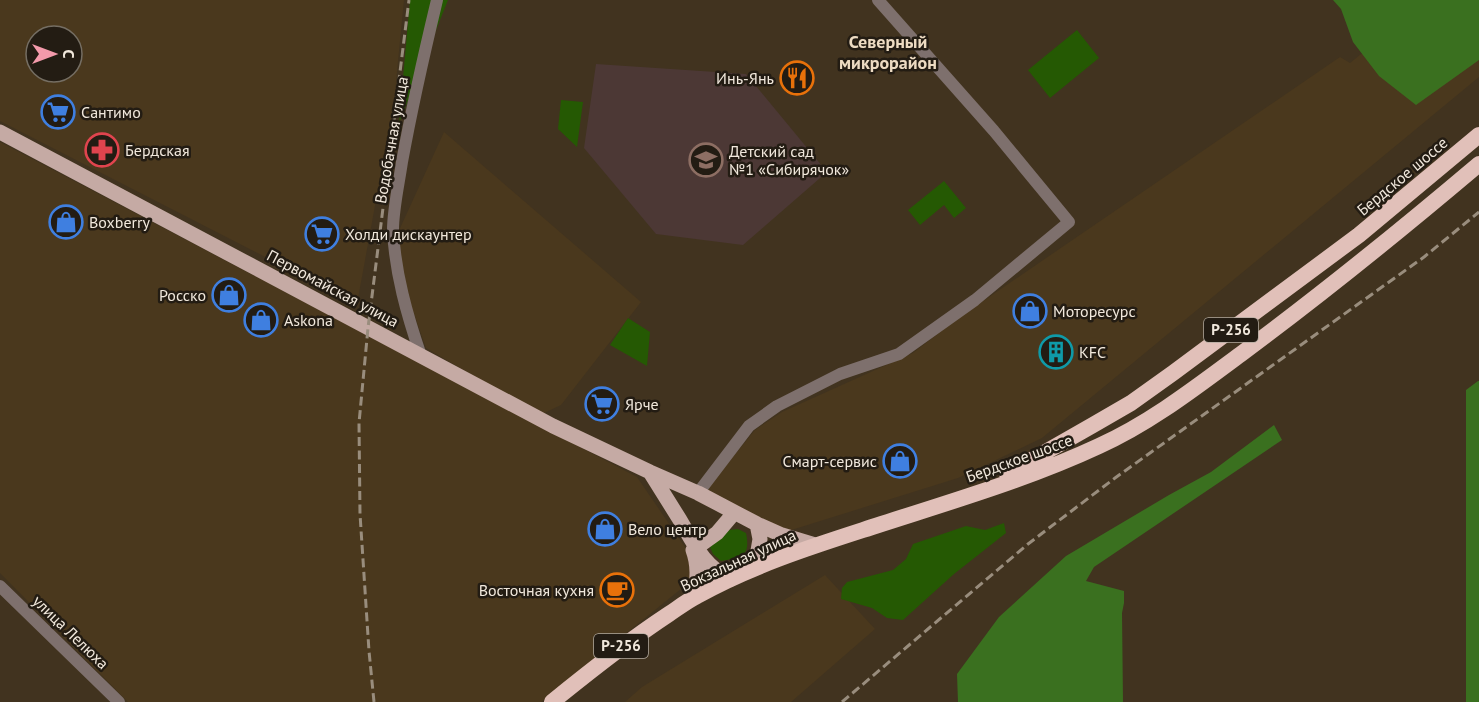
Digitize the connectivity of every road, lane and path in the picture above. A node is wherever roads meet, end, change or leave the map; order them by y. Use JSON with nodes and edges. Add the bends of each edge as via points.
{"nodes":[{"id":1,"x":436,"y":0,"type":"edge"},
{"id":2,"x":878,"y":0,"type":"edge"},
{"id":3,"x":0,"y":132,"type":"edge"},
{"id":4,"x":1479,"y":135,"type":"edge"},
{"id":5,"x":1479,"y":164,"type":"edge"},
{"id":6,"x":421,"y":356,"type":"junction"},
{"id":7,"x":650,"y":472,"type":"junction"},
{"id":8,"x":698,"y":493,"type":"junction"},
{"id":9,"x":964,"y":497,"type":"junction"},
{"id":10,"x":734,"y":513,"type":"junction"},
{"id":11,"x":681,"y":522,"type":"junction"},
{"id":12,"x":757,"y":524,"type":"junction"},
{"id":13,"x":815,"y":545,"type":"junction"},
{"id":14,"x":696,"y":548,"type":"junction"},
{"id":15,"x":755,"y":568,"type":"junction"},
{"id":16,"x":731,"y":579,"type":"junction"},
{"id":17,"x":0,"y":586,"type":"edge"},
{"id":18,"x":696,"y":596,"type":"junction"},
{"id":19,"x":118,"y":702,"type":"edge"},
{"id":20,"x":552,"y":702,"type":"edge"}],
"edges":[{"from":1,"to":6,"type":"street","name":"Водобачная улица","via":[[412,108],[393,227],[396,263]]},
{"from":2,"to":8,"type":"street","via":[[1069,222],[975,300],[898,354],[840,374],[777,406],[749,426]]},
{"from":3,"to":6,"type":"main road","name":"Первомайская улица"},
{"from":4,"to":9,"type":"highway","name":"Бердское шоссе","number":"Р-256","via":[[1359,235],[1173,374],[1131,403]]},
{"from":5,"to":9,"type":"highway","name":"Бердское шоссе","number":"Р-256","via":[[1284,323],[1144,422],[1056,465]]},
{"from":6,"to":7,"type":"main road","name":"Первомайская улица"},
{"from":7,"to":8,"type":"main road","name":"Первомайская улица"},
{"from":7,"to":11,"type":"main road"},
{"from":8,"to":10,"type":"main road","name":"Первомайская улица"},
{"from":9,"to":13,"type":"highway","name":"Вокзальная улица","number":"Р-256"},
{"from":10,"to":12,"type":"main road","name":"Первомайская улица"},
{"from":10,"to":14,"type":"main road","via":[[717,533]]},
{"from":11,"to":14,"type":"main road"},
{"from":11,"to":18,"type":"main road","via":[[697,561]]},
{"from":12,"to":13,"type":"main road","name":"Первомайская улица"},
{"from":12,"to":15,"type":"main road","via":[[760,539]]},
{"from":13,"to":15,"type":"highway","name":"Вокзальная улица","number":"Р-256"},
{"from":14,"to":16,"type":"main road","via":[[717,572]]},
{"from":15,"to":16,"type":"highway","name":"Вокзальная улица","number":"Р-256"},
{"from":16,"to":18,"type":"highway","name":"Вокзальная улица","number":"Р-256"},
{"from":17,"to":19,"type":"street","name":"улица Лелюха"},
{"from":18,"to":20,"type":"highway","name":"Вокзальная улица","number":"Р-256","via":[[642,631]]}]}
